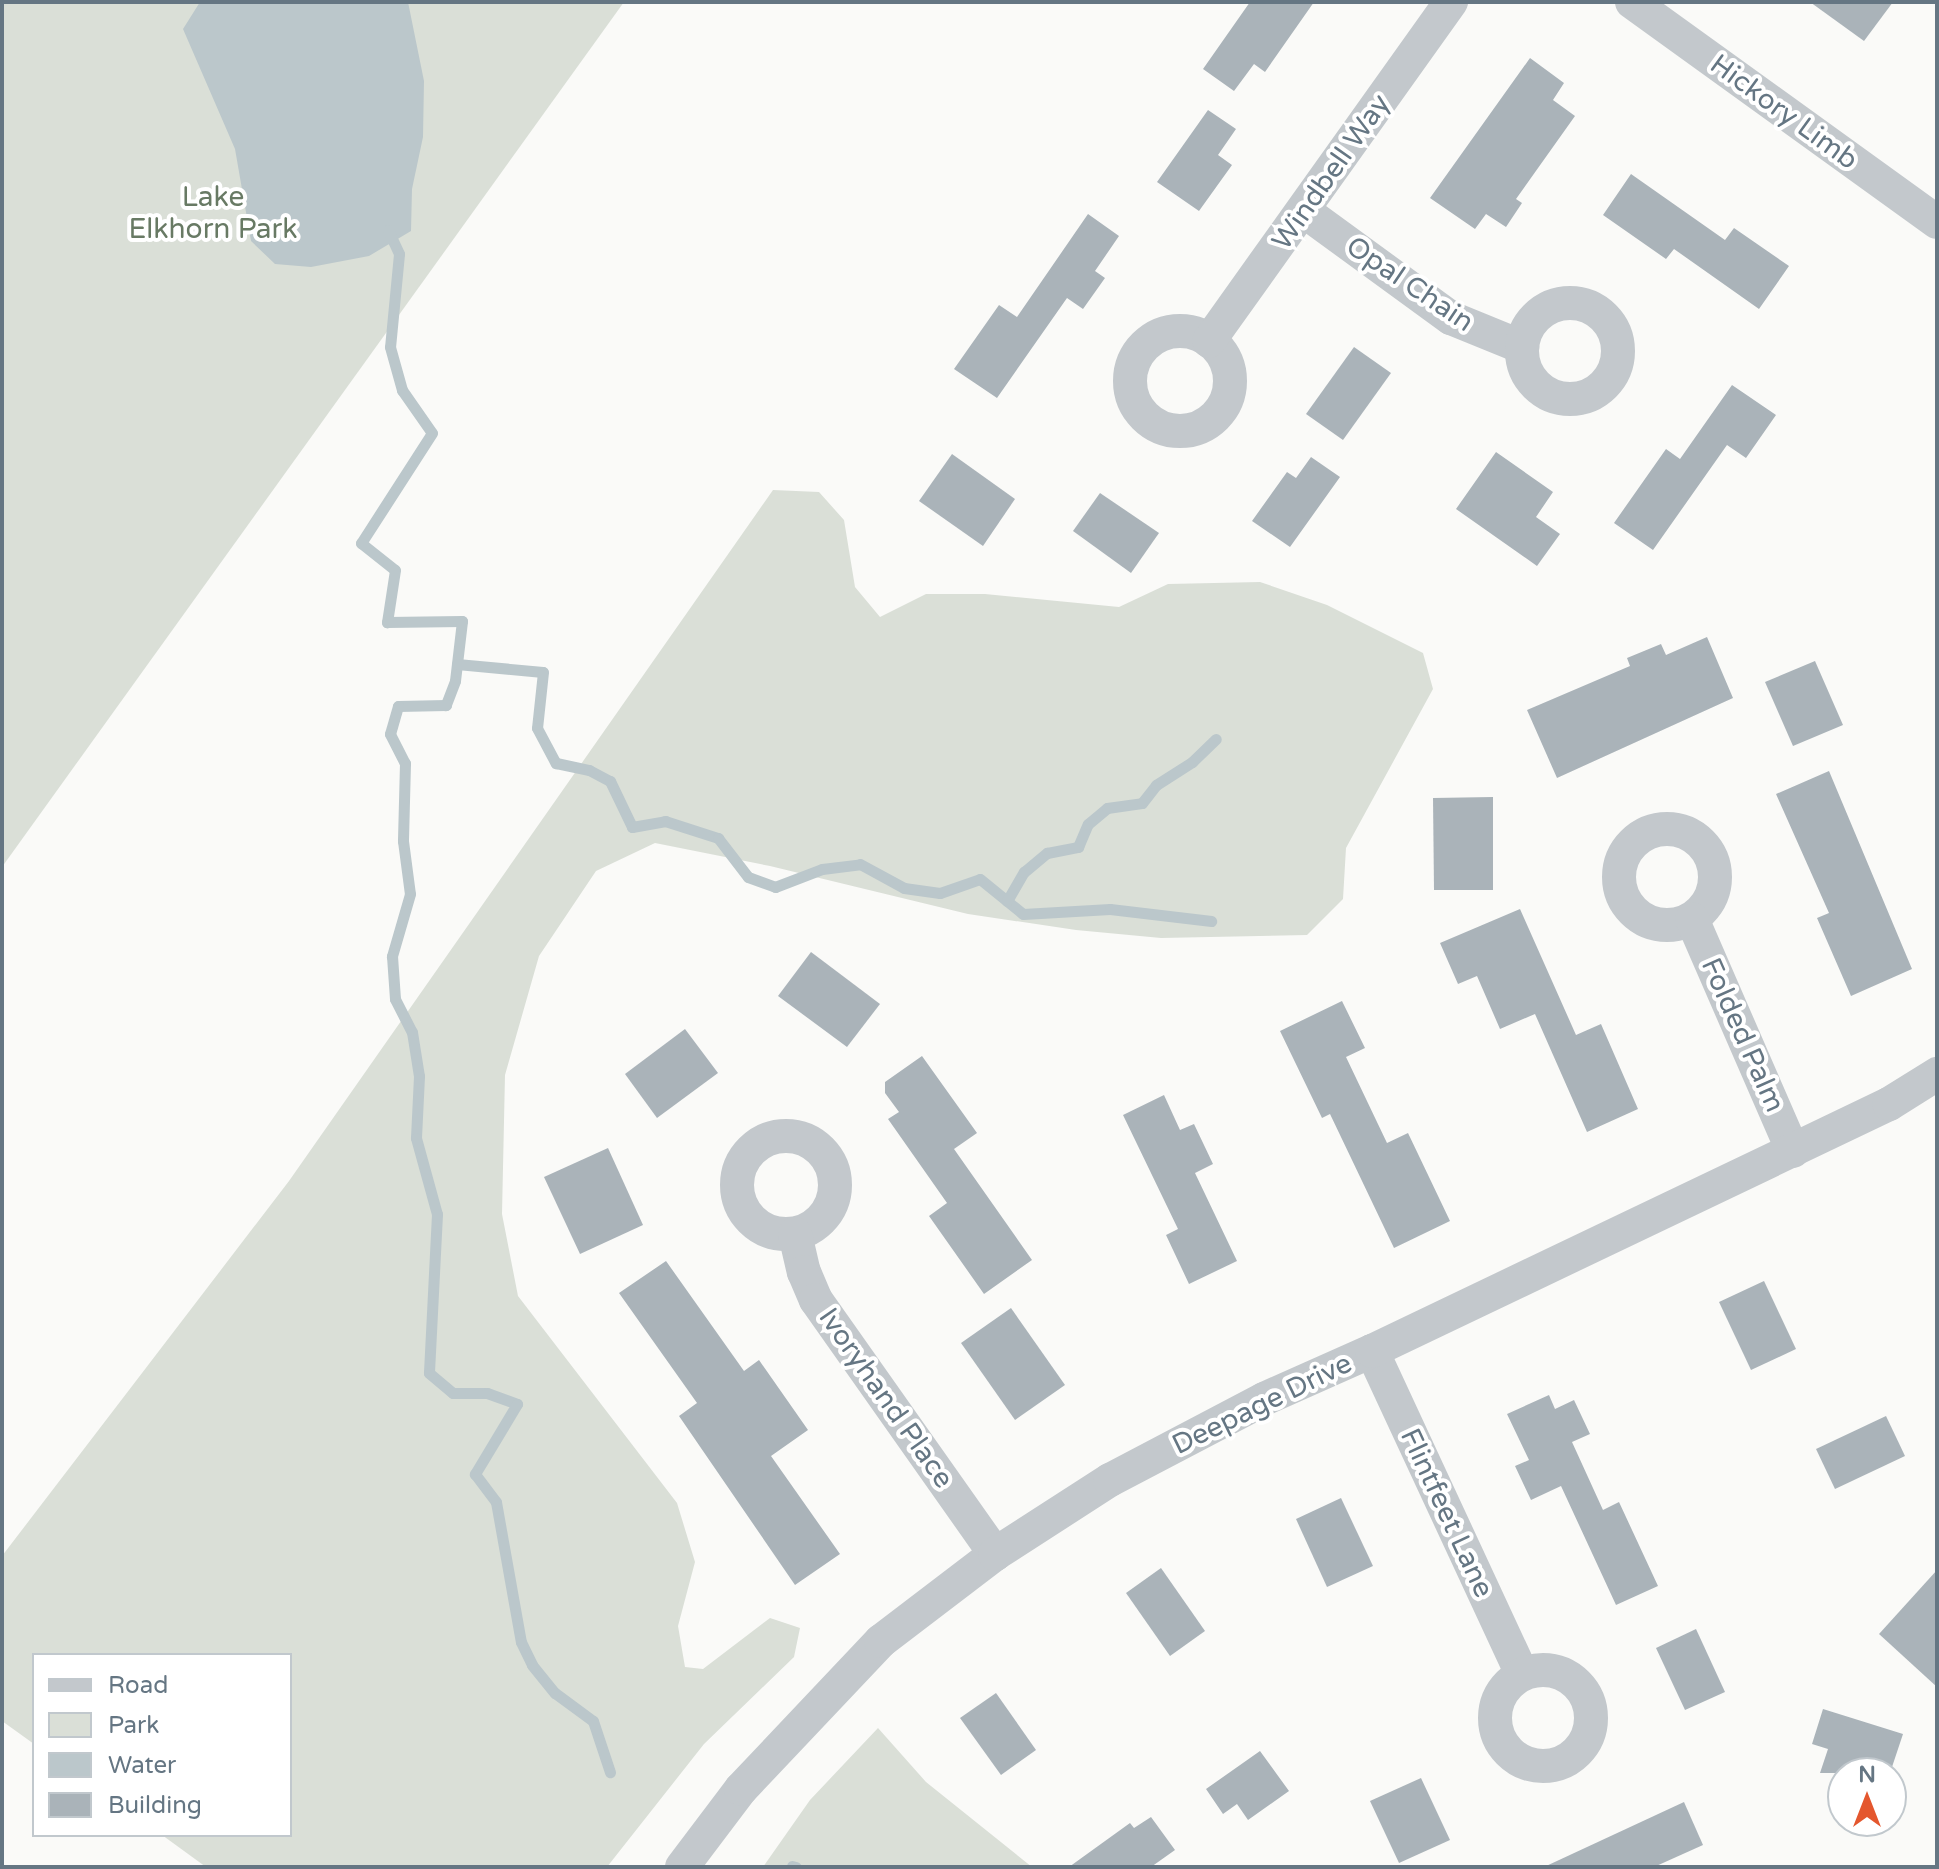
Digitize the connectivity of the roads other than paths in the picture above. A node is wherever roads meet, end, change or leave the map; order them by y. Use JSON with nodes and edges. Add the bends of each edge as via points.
{"nodes":[{"id":1,"x":1451,"y":2,"type":"edge"},
{"id":2,"x":1632,"y":2,"type":"edge"},
{"id":3,"x":1304,"y":211,"type":"junction"},
{"id":4,"x":1937,"y":222,"type":"edge"},
{"id":5,"x":1209,"y":341,"type":"dead end"},
{"id":6,"x":1522,"y":347,"type":"dead end"},
{"id":7,"x":1692,"y":919,"type":"dead end"},
{"id":8,"x":1937,"y":1074,"type":"edge"},
{"id":9,"x":1793,"y":1151,"type":"junction"},
{"id":10,"x":795,"y":1234,"type":"dead end"},
{"id":11,"x":1372,"y":1351,"type":"junction"},
{"id":12,"x":995,"y":1554,"type":"junction"},
{"id":13,"x":1522,"y":1674,"type":"dead end"},
{"id":14,"x":682,"y":1867,"type":"edge"}],
"edges":[{"from":1,"to":3,"type":"street","name":"Windbell Way"},
{"from":2,"to":4,"type":"street","name":"Hickory Limb"},
{"from":3,"to":5,"type":"street","name":"Windbell Way"},
{"from":3,"to":6,"type":"street","name":"Opal Chain","via":[[1451,318]]},
{"from":7,"to":9,"type":"street","name":"Folded Palm"},
{"from":8,"to":9,"type":"street","name":"Deepage Drive"},
{"from":9,"to":11,"type":"street","name":"Deepage Drive"},
{"from":10,"to":12,"type":"street","name":"Ivoryhand Place","via":[[816,1300]]},
{"from":11,"to":12,"type":"street","name":"Deepage Drive","via":[[1193,1434]]},
{"from":11,"to":13,"type":"street","name":"Flintfeet Lane"},
{"from":12,"to":14,"type":"street","name":"Deepage Drive","via":[[881,1641],[822,1700],[741,1789]]}]}
